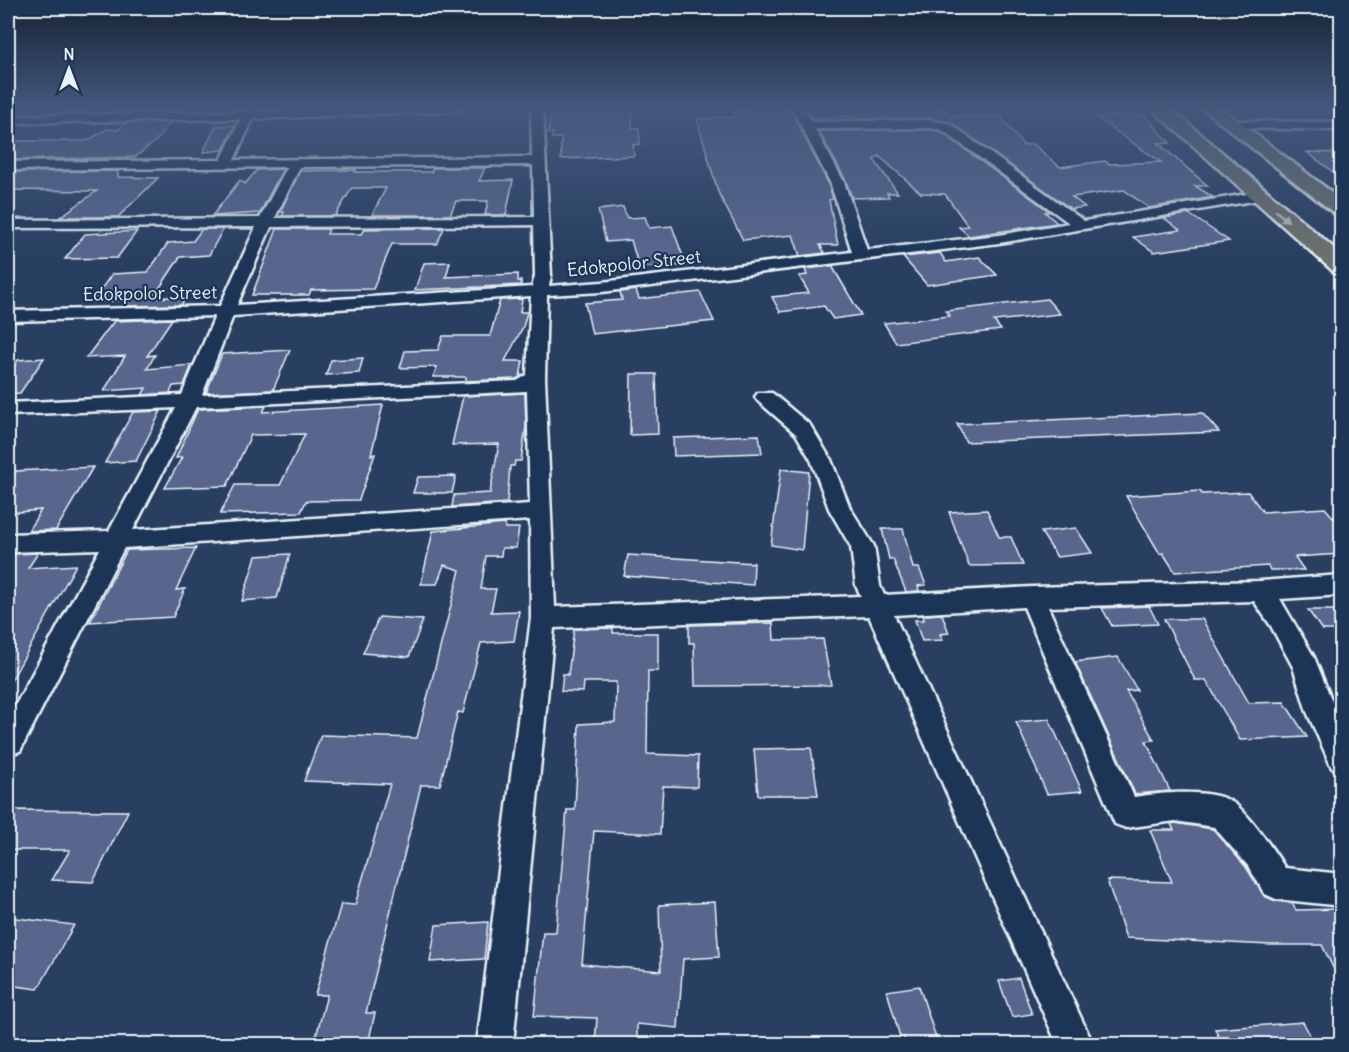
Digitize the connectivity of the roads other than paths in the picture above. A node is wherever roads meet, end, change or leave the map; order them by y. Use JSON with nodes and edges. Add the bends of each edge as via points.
{"nodes":[{"id":1,"x":229,"y":157,"type":"edge"},
{"id":2,"x":540,"y":157,"type":"edge"},
{"id":3,"x":824,"y":157,"type":"edge"},
{"id":4,"x":987,"y":157,"type":"edge"},
{"id":5,"x":1215,"y":157,"type":"edge"},
{"id":6,"x":1273,"y":157,"type":"edge"},
{"id":7,"x":540,"y":161,"type":"junction"},
{"id":8,"x":225,"y":165,"type":"junction"},
{"id":9,"x":295,"y":165,"type":"junction"},
{"id":10,"x":8,"y":166,"type":"edge"},
{"id":11,"x":1259,"y":196,"type":"junction"},
{"id":12,"x":1341,"y":210,"type":"edge"},
{"id":13,"x":540,"y":221,"type":"junction"},
{"id":14,"x":265,"y":223,"type":"junction"},
{"id":15,"x":8,"y":224,"type":"edge"},
{"id":16,"x":1082,"y":226,"type":"junction"},
{"id":17,"x":861,"y":256,"type":"junction"},
{"id":18,"x":1341,"y":267,"type":"edge"},
{"id":19,"x":539,"y":292,"type":"junction"},
{"id":20,"x":226,"y":311,"type":"junction"},
{"id":21,"x":8,"y":316,"type":"edge"},
{"id":22,"x":536,"y":378,"type":"junction"},
{"id":23,"x":765,"y":397,"type":"dead end"},
{"id":24,"x":189,"y":402,"type":"junction"},
{"id":25,"x":8,"y":409,"type":"edge"},
{"id":26,"x":542,"y":511,"type":"junction"},
{"id":27,"x":116,"y":540,"type":"junction"},
{"id":28,"x":8,"y":543,"type":"edge"},
{"id":29,"x":1341,"y":585,"type":"edge"},
{"id":30,"x":1261,"y":591,"type":"junction"},
{"id":31,"x":1032,"y":597,"type":"junction"},
{"id":32,"x":878,"y":606,"type":"junction"},
{"id":33,"x":543,"y":618,"type":"junction"},
{"id":34,"x":8,"y":744,"type":"edge"},
{"id":35,"x":1341,"y":758,"type":"edge"},
{"id":36,"x":1341,"y":890,"type":"edge"},
{"id":37,"x":495,"y":1044,"type":"edge"},
{"id":38,"x":1075,"y":1044,"type":"edge"}],
"edges":[{"from":1,"to":8,"type":"street"},
{"from":2,"to":7,"type":"street"},
{"from":3,"to":17,"type":"street","via":[[837,182]]},
{"from":4,"to":16,"type":"street"},
{"from":5,"to":11,"type":"highway"},
{"from":6,"to":12,"type":"highway"},
{"from":7,"to":9,"type":"street"},
{"from":7,"to":13,"type":"street"},
{"from":8,"to":9,"type":"street"},
{"from":8,"to":10,"type":"street"},
{"from":9,"to":14,"type":"street"},
{"from":11,"to":16,"type":"street","name":"Edokpolor Street"},
{"from":11,"to":18,"type":"highway","one_way":true},
{"from":13,"to":14,"type":"street"},
{"from":13,"to":19,"type":"street","via":[[543,276]]},
{"from":14,"to":15,"type":"street"},
{"from":14,"to":20,"type":"street"},
{"from":16,"to":17,"type":"street","name":"Edokpolor Street"},
{"from":17,"to":19,"type":"street","name":"Edokpolor Street"},
{"from":19,"to":20,"type":"street","name":"Edokpolor Street"},
{"from":19,"to":22,"type":"street"},
{"from":20,"to":21,"type":"street","name":"Edokpolor Street"},
{"from":20,"to":24,"type":"street"},
{"from":22,"to":24,"type":"street","via":[[521,387]]},
{"from":22,"to":26,"type":"street"},
{"from":23,"to":32,"type":"street","via":[[803,430],[821,460],[840,509],[862,546],[868,586]]},
{"from":24,"to":25,"type":"street"},
{"from":24,"to":27,"type":"street"},
{"from":26,"to":27,"type":"street"},
{"from":26,"to":33,"type":"street"},
{"from":27,"to":28,"type":"street"},
{"from":27,"to":34,"type":"street"},
{"from":29,"to":30,"type":"street"},
{"from":30,"to":31,"type":"street"},
{"from":30,"to":35,"type":"street","via":[[1305,665]]},
{"from":31,"to":32,"type":"street"},
{"from":31,"to":36,"type":"street","via":[[1126,813],[1175,806],[1222,813],[1259,855],[1276,883]]},
{"from":32,"to":33,"type":"street"},
{"from":32,"to":38,"type":"street"},
{"from":33,"to":37,"type":"street"}]}
